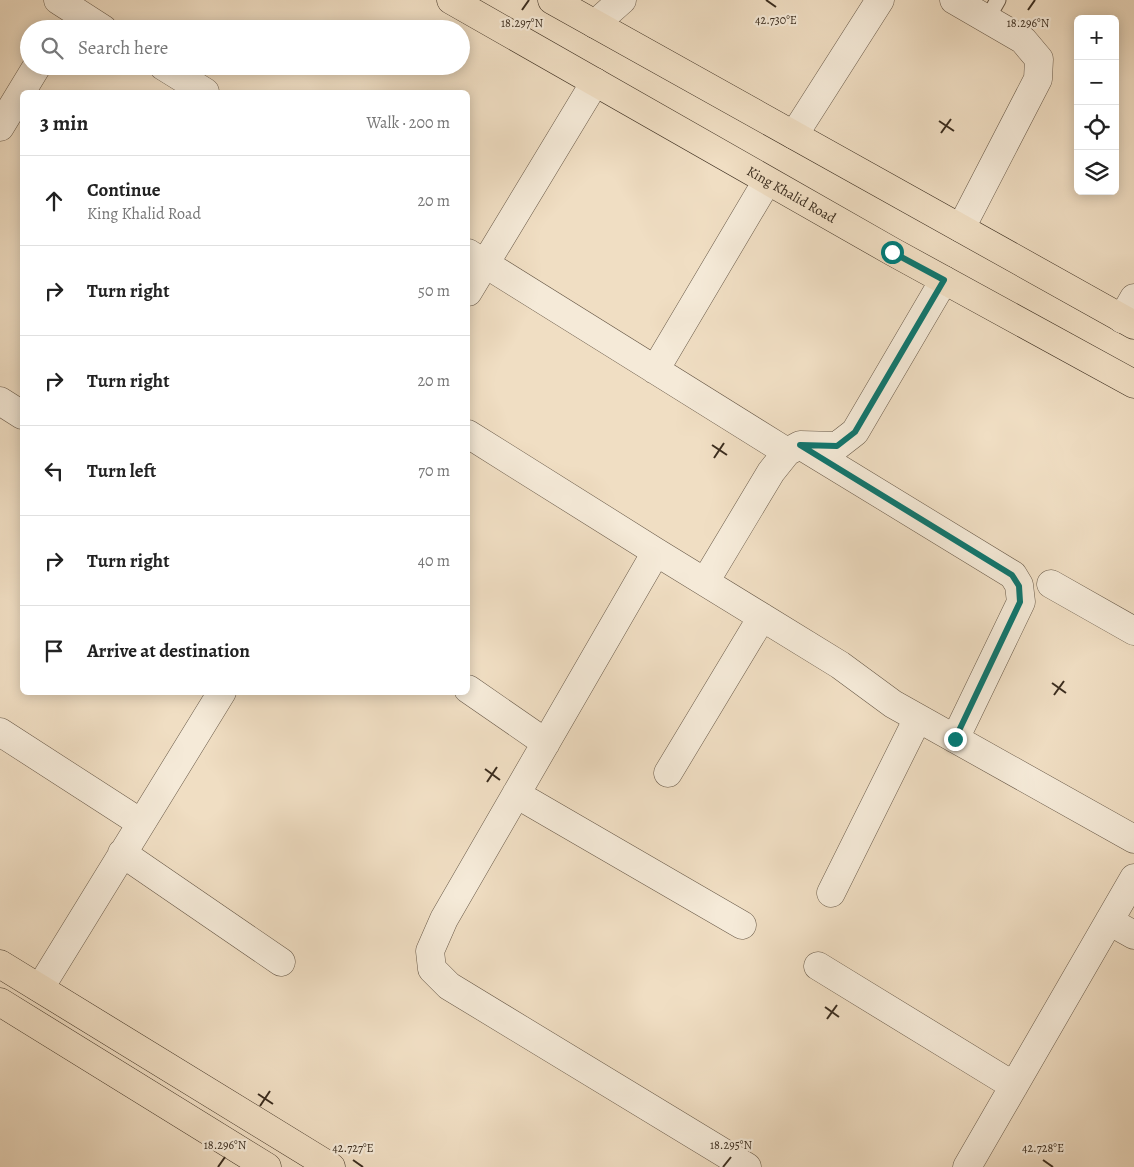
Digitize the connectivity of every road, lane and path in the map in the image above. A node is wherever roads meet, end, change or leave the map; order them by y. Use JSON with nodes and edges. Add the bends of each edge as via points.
{"nodes":[{"id":1,"x":451,"y":0,"type":"edge"},
{"id":2,"x":552,"y":0,"type":"edge"},
{"id":3,"x":622,"y":0,"type":"edge"},
{"id":4,"x":880,"y":0,"type":"edge"},
{"id":5,"x":954,"y":0,"type":"edge"},
{"id":6,"x":993,"y":10,"type":"edge"},
{"id":7,"x":63,"y":13,"type":"edge"},
{"id":8,"x":80,"y":20,"type":"edge"},
{"id":9,"x":595,"y":24,"type":"junction"},
{"id":10,"x":32,"y":75,"type":"edge"},
{"id":11,"x":178,"y":75,"type":"edge"},
{"id":12,"x":595,"y":82,"type":"junction"},
{"id":13,"x":22,"y":90,"type":"edge"},
{"id":14,"x":202,"y":90,"type":"edge"},
{"id":15,"x":20,"y":94,"type":"edge"},
{"id":16,"x":0,"y":127,"type":"edge"},
{"id":17,"x":794,"y":135,"type":"junction"},
{"id":18,"x":767,"y":181,"type":"junction"},
{"id":19,"x":961,"y":228,"type":"junction"},
{"id":20,"x":476,"y":258,"type":"edge"},
{"id":21,"x":944,"y":280,"type":"junction"},
{"id":22,"x":470,"y":284,"type":"edge"},
{"id":23,"x":1130,"y":314,"type":"edge"},
{"id":24,"x":655,"y":370,"type":"junction"},
{"id":25,"x":1134,"y":384,"type":"edge"},
{"id":26,"x":0,"y":401,"type":"edge"},
{"id":27,"x":20,"y":414,"type":"edge"},
{"id":28,"x":470,"y":435,"type":"edge"},
{"id":29,"x":794,"y":449,"type":"junction"},
{"id":30,"x":656,"y":552,"type":"junction"},
{"id":31,"x":705,"y":582,"type":"junction"},
{"id":32,"x":1051,"y":584,"type":"dead end"},
{"id":33,"x":762,"y":617,"type":"junction"},
{"id":34,"x":1134,"y":631,"type":"edge"},
{"id":35,"x":470,"y":689,"type":"edge"},
{"id":36,"x":220,"y":695,"type":"edge"},
{"id":37,"x":918,"y":718,"type":"junction"},
{"id":38,"x":0,"y":732,"type":"edge"},
{"id":39,"x":955,"y":739,"type":"junction"},
{"id":40,"x":546,"y":743,"type":"junction"},
{"id":41,"x":668,"y":773,"type":"dead end"},
{"id":42,"x":516,"y":794,"type":"junction"},
{"id":43,"x":141,"y":823,"type":"junction"},
{"id":44,"x":1134,"y":839,"type":"edge"},
{"id":45,"x":122,"y":853,"type":"junction"},
{"id":46,"x":1134,"y":878,"type":"edge"},
{"id":47,"x":831,"y":893,"type":"dead end"},
{"id":48,"x":1109,"y":921,"type":"junction"},
{"id":49,"x":742,"y":925,"type":"dead end"},
{"id":50,"x":1134,"y":935,"type":"edge"},
{"id":51,"x":281,"y":962,"type":"dead end"},
{"id":52,"x":0,"y":964,"type":"edge"},
{"id":53,"x":818,"y":966,"type":"dead end"},
{"id":54,"x":40,"y":988,"type":"junction"},
{"id":55,"x":0,"y":1002,"type":"edge"},
{"id":56,"x":1014,"y":1086,"type":"junction"},
{"id":57,"x":267,"y":1167,"type":"edge"},
{"id":58,"x":331,"y":1167,"type":"edge"},
{"id":59,"x":747,"y":1167,"type":"edge"},
{"id":60,"x":967,"y":1167,"type":"edge"}],
"edges":[{"from":1,"to":12,"type":"main road","name":"King Khalid Road"},
{"from":2,"to":9,"type":"main road"},
{"from":3,"to":9,"type":"street"},
{"from":4,"to":17,"type":"street"},
{"from":5,"to":6,"type":"street"},
{"from":6,"to":19,"type":"street","via":[[1039,59],[1038,78]]},
{"from":7,"to":8,"type":"street"},
{"from":9,"to":17,"type":"main road"},
{"from":10,"to":13,"type":"street"},
{"from":11,"to":14,"type":"street"},
{"from":12,"to":18,"type":"main road","name":"King Khalid Road"},
{"from":12,"to":20,"type":"street"},
{"from":15,"to":16,"type":"street"},
{"from":17,"to":19,"type":"main road"},
{"from":18,"to":21,"type":"main road","name":"King Khalid Road"},
{"from":18,"to":24,"type":"street"},
{"from":19,"to":23,"type":"main road"},
{"from":20,"to":22,"type":"street"},
{"from":20,"to":24,"type":"street"},
{"from":21,"to":25,"type":"main road","name":"King Khalid Road"},
{"from":21,"to":29,"type":"street","via":[[855,432],[837,446]]},
{"from":24,"to":29,"type":"street"},
{"from":26,"to":27,"type":"street"},
{"from":28,"to":30,"type":"street"},
{"from":29,"to":31,"type":"street","via":[[771,472]]},
{"from":29,"to":39,"type":"street","via":[[1012,575],[1019,586],[1020,602]]},
{"from":30,"to":31,"type":"street"},
{"from":30,"to":40,"type":"street"},
{"from":31,"to":33,"type":"street"},
{"from":32,"to":34,"type":"street"},
{"from":33,"to":37,"type":"street"},
{"from":33,"to":41,"type":"street"},
{"from":35,"to":40,"type":"street"},
{"from":36,"to":43,"type":"street"},
{"from":37,"to":39,"type":"street"},
{"from":37,"to":47,"type":"street"},
{"from":38,"to":43,"type":"street"},
{"from":39,"to":44,"type":"street"},
{"from":40,"to":42,"type":"street"},
{"from":42,"to":49,"type":"street"},
{"from":42,"to":59,"type":"street","via":[[444,919],[430,951],[432,969],[449,986]]},
{"from":43,"to":45,"type":"street"},
{"from":45,"to":51,"type":"street"},
{"from":45,"to":54,"type":"street"},
{"from":46,"to":48,"type":"street"},
{"from":48,"to":50,"type":"street"},
{"from":48,"to":56,"type":"street"},
{"from":52,"to":54,"type":"main road"},
{"from":53,"to":56,"type":"street"},
{"from":54,"to":58,"type":"main road"},
{"from":55,"to":57,"type":"main road"},
{"from":56,"to":60,"type":"street"}]}
